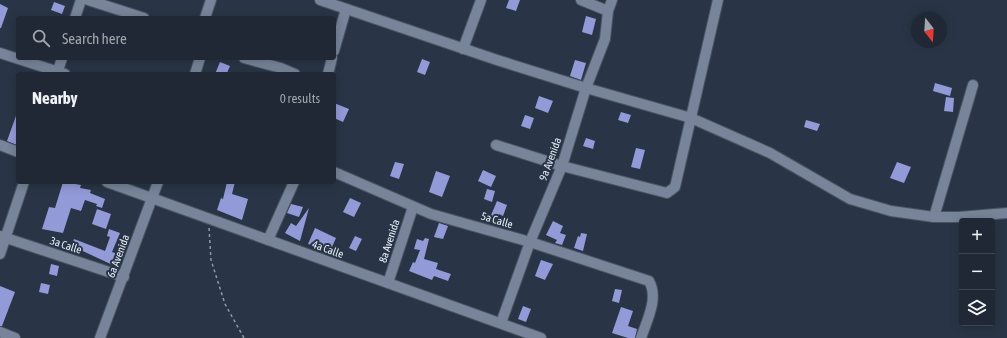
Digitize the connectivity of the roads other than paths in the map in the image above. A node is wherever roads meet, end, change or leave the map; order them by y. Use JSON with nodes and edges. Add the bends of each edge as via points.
{"nodes":[{"id":1,"x":81,"y":0,"type":"edge"},
{"id":2,"x":88,"y":0,"type":"edge"},
{"id":3,"x":211,"y":0,"type":"edge"},
{"id":4,"x":320,"y":0,"type":"edge"},
{"id":5,"x":481,"y":0,"type":"edge"},
{"id":6,"x":582,"y":0,"type":"edge"},
{"id":7,"x":612,"y":0,"type":"edge"},
{"id":8,"x":718,"y":0,"type":"edge"},
{"id":9,"x":346,"y":9,"type":"junction"},
{"id":10,"x":608,"y":11,"type":"junction"},
{"id":11,"x":76,"y":16,"type":"edge"},
{"id":12,"x":138,"y":16,"type":"edge"},
{"id":13,"x":206,"y":16,"type":"edge"},
{"id":14,"x":336,"y":44,"type":"edge"},
{"id":15,"x":464,"y":49,"type":"junction"},
{"id":16,"x":0,"y":53,"type":"edge"},
{"id":17,"x":16,"y":58,"type":"edge"},
{"id":18,"x":21,"y":60,"type":"edge"},
{"id":19,"x":62,"y":60,"type":"edge"},
{"id":20,"x":199,"y":60,"type":"edge"},
{"id":21,"x":251,"y":60,"type":"edge"},
{"id":22,"x":332,"y":60,"type":"edge"},
{"id":23,"x":57,"y":72,"type":"edge"},
{"id":24,"x":60,"y":72,"type":"edge"},
{"id":25,"x":196,"y":72,"type":"edge"},
{"id":26,"x":290,"y":72,"type":"edge"},
{"id":27,"x":328,"y":72,"type":"edge"},
{"id":28,"x":973,"y":85,"type":"dead end"},
{"id":29,"x":586,"y":88,"type":"junction"},
{"id":30,"x":692,"y":118,"type":"junction"},
{"id":31,"x":0,"y":145,"type":"edge"},
{"id":32,"x":496,"y":145,"type":"dead end"},
{"id":33,"x":16,"y":151,"type":"edge"},
{"id":34,"x":562,"y":166,"type":"junction"},
{"id":35,"x":336,"y":173,"type":"edge"},
{"id":36,"x":23,"y":184,"type":"edge"},
{"id":37,"x":113,"y":184,"type":"edge"},
{"id":38,"x":157,"y":184,"type":"edge"},
{"id":39,"x":293,"y":184,"type":"edge"},
{"id":40,"x":152,"y":197,"type":"junction"},
{"id":41,"x":413,"y":207,"type":"junction"},
{"id":42,"x":1007,"y":213,"type":"edge"},
{"id":43,"x":934,"y":217,"type":"junction"},
{"id":44,"x":3,"y":237,"type":"edge"},
{"id":45,"x":268,"y":240,"type":"junction"},
{"id":46,"x":530,"y":242,"type":"junction"},
{"id":47,"x":0,"y":254,"type":"edge"},
{"id":48,"x":124,"y":277,"type":"junction"},
{"id":49,"x":388,"y":283,"type":"junction"},
{"id":50,"x":501,"y":324,"type":"junction"},
{"id":51,"x":0,"y":332,"type":"edge"},
{"id":52,"x":16,"y":338,"type":"edge"},
{"id":53,"x":100,"y":338,"type":"edge"},
{"id":54,"x":541,"y":338,"type":"edge"},
{"id":55,"x":641,"y":338,"type":"edge"}],
"edges":[{"from":1,"to":11,"type":"street"},
{"from":2,"to":12,"type":"street"},
{"from":3,"to":13,"type":"street"},
{"from":4,"to":9,"type":"street"},
{"from":5,"to":15,"type":"street"},
{"from":6,"to":10,"type":"street"},
{"from":7,"to":10,"type":"street","name":"9a Avenida"},
{"from":8,"to":30,"type":"street"},
{"from":9,"to":14,"type":"street"},
{"from":9,"to":15,"type":"street"},
{"from":10,"to":29,"type":"street","name":"9a Avenida","via":[[605,39]]},
{"from":15,"to":29,"type":"street"},
{"from":16,"to":17,"type":"street"},
{"from":18,"to":23,"type":"street"},
{"from":19,"to":24,"type":"street"},
{"from":20,"to":25,"type":"street"},
{"from":21,"to":26,"type":"street"},
{"from":22,"to":27,"type":"street"},
{"from":28,"to":43,"type":"street"},
{"from":29,"to":30,"type":"street"},
{"from":29,"to":34,"type":"street","name":"9a Avenida"},
{"from":30,"to":34,"type":"street","via":[[675,187],[667,193]]},
{"from":30,"to":43,"type":"street","via":[[770,153],[850,199],[891,211]]},
{"from":31,"to":33,"type":"street"},
{"from":32,"to":34,"type":"street"},
{"from":34,"to":46,"type":"street","name":"9a Avenida"},
{"from":35,"to":41,"type":"street","name":"5a Calle"},
{"from":36,"to":44,"type":"street"},
{"from":37,"to":40,"type":"street","name":"4a Calle"},
{"from":38,"to":40,"type":"street","name":"6a Avenida"},
{"from":39,"to":45,"type":"street"},
{"from":40,"to":45,"type":"street","name":"4a Calle"},
{"from":40,"to":48,"type":"street","name":"6a Avenida"},
{"from":41,"to":46,"type":"street","name":"5a Calle"},
{"from":41,"to":49,"type":"street","name":"8a Avenida"},
{"from":42,"to":43,"type":"street","via":[[959,218]]},
{"from":44,"to":47,"type":"street"},
{"from":44,"to":48,"type":"street","name":"3a Calle"},
{"from":45,"to":49,"type":"street","name":"4a Calle"},
{"from":46,"to":50,"type":"street","name":"9a Avenida"},
{"from":46,"to":55,"type":"street","name":"5a Calle","via":[[649,281],[654,297]]},
{"from":48,"to":53,"type":"street","name":"6a Avenida"},
{"from":49,"to":50,"type":"street","name":"4a Calle"},
{"from":50,"to":54,"type":"street","name":"4a Calle"},
{"from":51,"to":52,"type":"street"}]}
